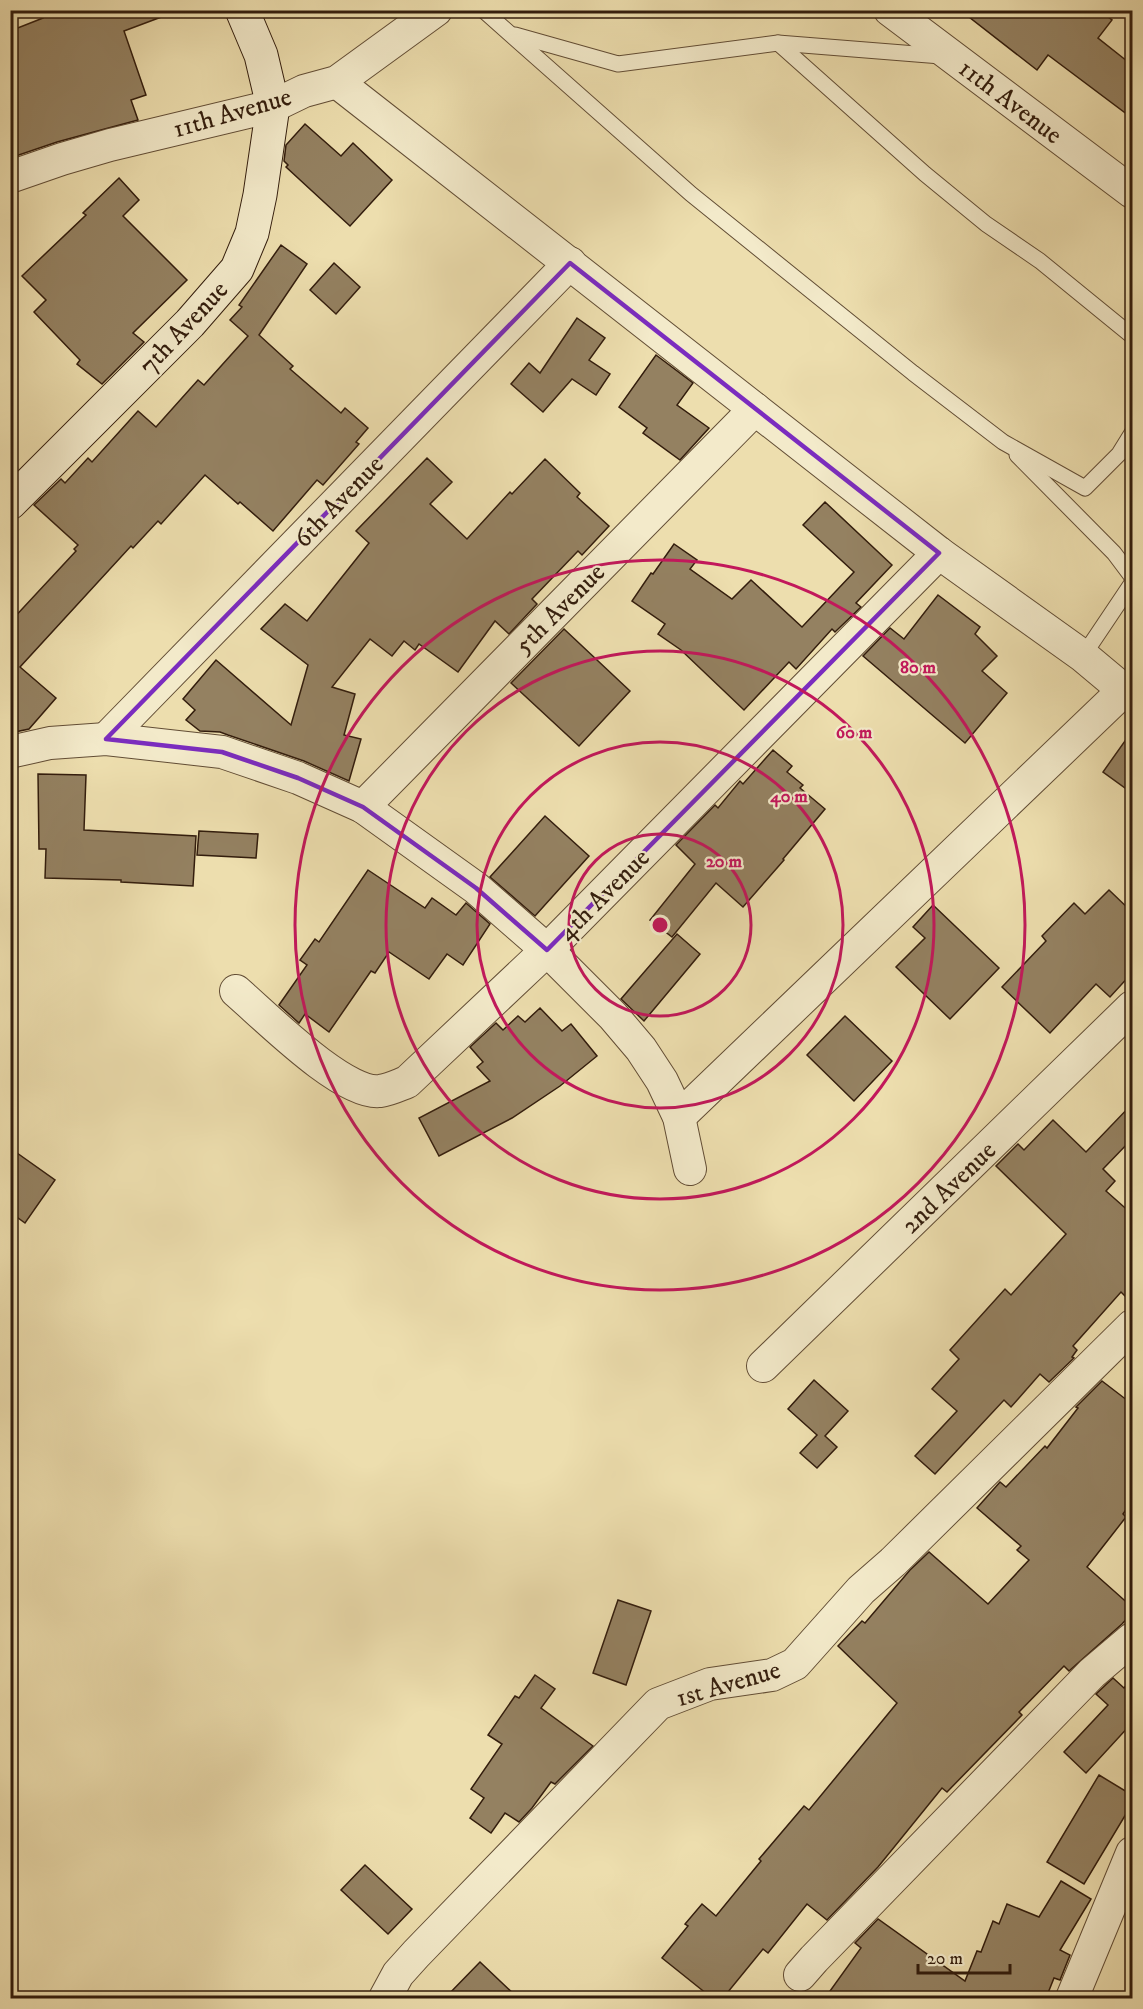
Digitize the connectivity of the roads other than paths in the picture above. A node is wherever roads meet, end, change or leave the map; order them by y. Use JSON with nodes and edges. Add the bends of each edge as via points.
{"nodes":[{"id":1,"x":242,"y":10,"type":"edge"},
{"id":2,"x":436,"y":10,"type":"edge"},
{"id":3,"x":483,"y":10,"type":"edge"},
{"id":4,"x":890,"y":10,"type":"edge"},
{"id":5,"x":509,"y":34,"type":"junction"},
{"id":6,"x":778,"y":43,"type":"junction"},
{"id":7,"x":952,"y":57,"type":"junction"},
{"id":8,"x":337,"y":82,"type":"junction"},
{"id":9,"x":273,"y":106,"type":"junction"},
{"id":10,"x":10,"y":177,"type":"edge"},
{"id":11,"x":1132,"y":192,"type":"edge"},
{"id":12,"x":570,"y":263,"type":"junction"},
{"id":13,"x":1132,"y":336,"type":"edge"},
{"id":14,"x":754,"y":409,"type":"junction"},
{"id":15,"x":1132,"y":433,"type":"edge"},
{"id":16,"x":1004,"y":442,"type":"junction"},
{"id":17,"x":10,"y":503,"type":"edge"},
{"id":18,"x":939,"y":553,"type":"junction"},
{"id":19,"x":1132,"y":577,"type":"edge"},
{"id":20,"x":1132,"y":584,"type":"edge"},
{"id":21,"x":1083,"y":656,"type":"junction"},
{"id":22,"x":1128,"y":694,"type":"edge"},
{"id":23,"x":106,"y":739,"type":"junction"},
{"id":24,"x":10,"y":752,"type":"edge"},
{"id":25,"x":363,"y":807,"type":"junction"},
{"id":26,"x":547,"y":950,"type":"junction"},
{"id":27,"x":236,"y":991,"type":"dead end"},
{"id":28,"x":1132,"y":1007,"type":"edge"},
{"id":29,"x":678,"y":1117,"type":"junction"},
{"id":30,"x":690,"y":1169,"type":"dead end"},
{"id":31,"x":1132,"y":1326,"type":"edge"},
{"id":32,"x":763,"y":1366,"type":"dead end"},
{"id":33,"x":1132,"y":1639,"type":"edge"},
{"id":34,"x":1132,"y":1853,"type":"edge"},
{"id":35,"x":800,"y":1975,"type":"dead end"},
{"id":36,"x":386,"y":1998,"type":"edge"},
{"id":37,"x":1072,"y":1998,"type":"edge"}],
"edges":[{"from":1,"to":9,"type":"street","via":[[261,55]]},
{"from":2,"to":8,"type":"street","name":"11th Avenue"},
{"from":3,"to":5,"type":"lane"},
{"from":4,"to":7,"type":"street","name":"11th Avenue"},
{"from":5,"to":6,"type":"lane","via":[[618,64]]},
{"from":5,"to":16,"type":"lane","via":[[691,194]]},
{"from":6,"to":7,"type":"lane"},
{"from":6,"to":13,"type":"lane","via":[[925,174]]},
{"from":7,"to":11,"type":"street","name":"11th Avenue"},
{"from":8,"to":9,"type":"street","name":"11th Avenue"},
{"from":8,"to":12,"type":"street"},
{"from":9,"to":10,"type":"street","name":"11th Avenue","via":[[110,145]]},
{"from":9,"to":17,"type":"street","name":"7th Avenue","via":[[252,233],[237,269],[190,323]]},
{"from":12,"to":14,"type":"street"},
{"from":12,"to":23,"type":"street","name":"6th Avenue"},
{"from":14,"to":18,"type":"street"},
{"from":14,"to":25,"type":"street","name":"5th Avenue"},
{"from":15,"to":16,"type":"lane","via":[[1119,454],[1085,488]]},
{"from":16,"to":19,"type":"lane","via":[[1114,553]]},
{"from":18,"to":21,"type":"street"},
{"from":18,"to":26,"type":"street","name":"4th Avenue"},
{"from":20,"to":21,"type":"lane"},
{"from":21,"to":22,"type":"street"},
{"from":22,"to":29,"type":"street"},
{"from":23,"to":24,"type":"street","via":[[50,743]]},
{"from":23,"to":25,"type":"street","via":[[222,752],[298,778]]},
{"from":25,"to":26,"type":"street","via":[[477,888]]},
{"from":26,"to":27,"type":"street","name":"4th Avenue","via":[[407,1082],[379,1092],[356,1087],[325,1067]]},
{"from":26,"to":29,"type":"street","via":[[641,1049],[662,1081]]},
{"from":28,"to":32,"type":"street","name":"2nd Avenue"},
{"from":29,"to":30,"type":"street"},
{"from":31,"to":36,"type":"street","name":"1st Avenue","via":[[861,1590],[795,1664],[772,1675],[710,1684],[658,1704],[416,1954],[398,1974]]},
{"from":33,"to":35,"type":"street","via":[[1092,1673]]},
{"from":34,"to":37,"type":"street"}]}
